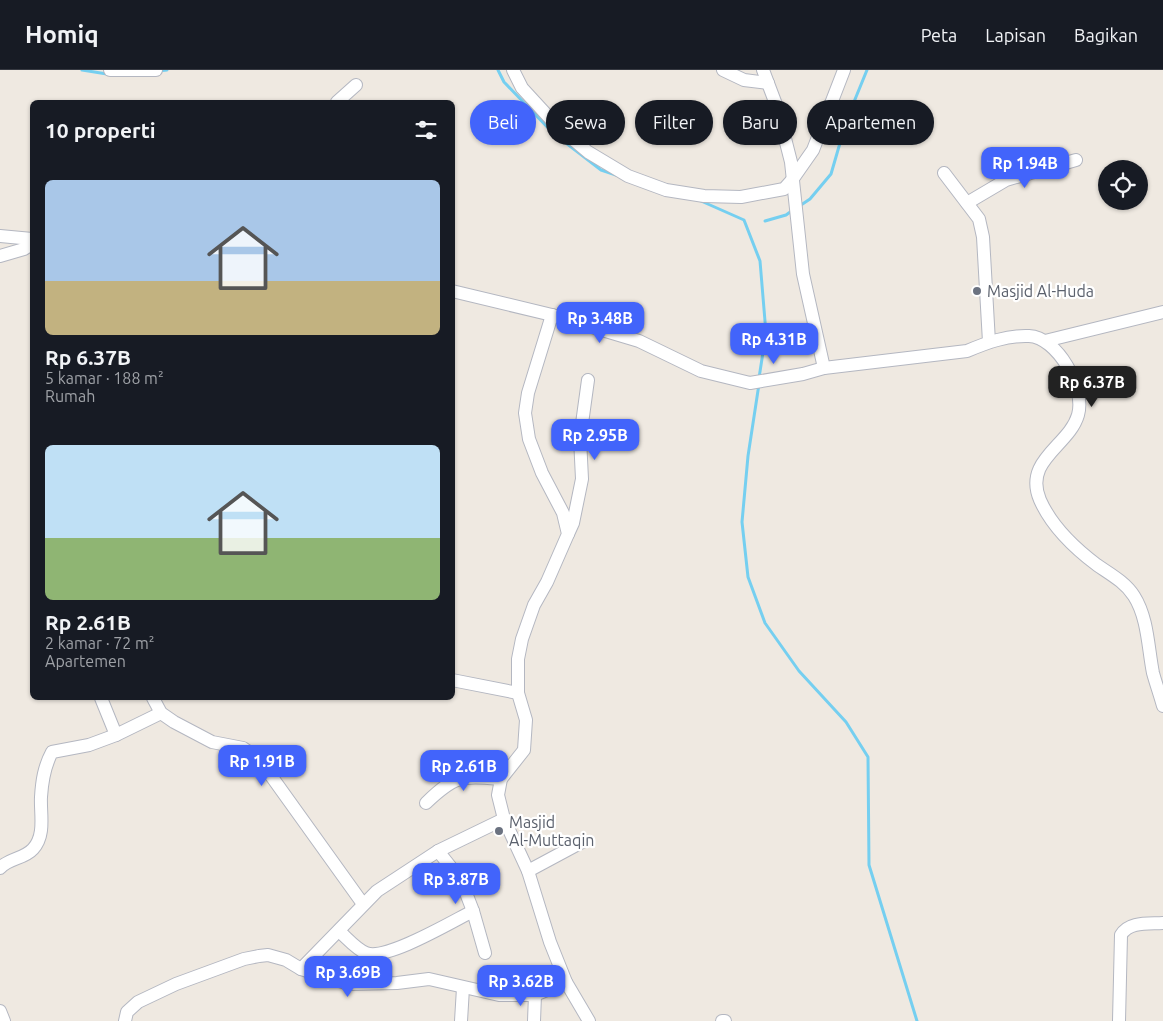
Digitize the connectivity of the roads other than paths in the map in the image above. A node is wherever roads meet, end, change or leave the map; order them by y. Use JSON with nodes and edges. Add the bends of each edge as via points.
{"nodes":[{"id":1,"x":110,"y":70,"type":"edge"},
{"id":2,"x":156,"y":70,"type":"edge"},
{"id":3,"x":512,"y":70,"type":"edge"},
{"id":4,"x":723,"y":70,"type":"edge"},
{"id":5,"x":763,"y":70,"type":"edge"},
{"id":6,"x":844,"y":70,"type":"edge"},
{"id":7,"x":768,"y":83,"type":"junction"},
{"id":8,"x":356,"y":85,"type":"dead end"},
{"id":9,"x":339,"y":100,"type":"edge"},
{"id":10,"x":1076,"y":160,"type":"dead end"},
{"id":11,"x":944,"y":173,"type":"dead end"},
{"id":12,"x":790,"y":188,"type":"junction"},
{"id":13,"x":967,"y":204,"type":"junction"},
{"id":14,"x":0,"y":236,"type":"edge"},
{"id":15,"x":30,"y":239,"type":"edge"},
{"id":16,"x":30,"y":246,"type":"edge"},
{"id":17,"x":0,"y":256,"type":"edge"},
{"id":18,"x":455,"y":292,"type":"edge"},
{"id":19,"x":1163,"y":312,"type":"edge"},
{"id":20,"x":552,"y":315,"type":"junction"},
{"id":21,"x":1046,"y":341,"type":"junction"},
{"id":22,"x":988,"y":342,"type":"junction"},
{"id":23,"x":824,"y":368,"type":"junction"},
{"id":24,"x":588,"y":380,"type":"dead end"},
{"id":25,"x":568,"y":534,"type":"junction"},
{"id":26,"x":455,"y":681,"type":"edge"},
{"id":27,"x":518,"y":693,"type":"junction"},
{"id":28,"x":102,"y":700,"type":"edge"},
{"id":29,"x":154,"y":700,"type":"edge"},
{"id":30,"x":1163,"y":706,"type":"edge"},
{"id":31,"x":161,"y":713,"type":"junction"},
{"id":32,"x":116,"y":735,"type":"junction"},
{"id":33,"x":500,"y":779,"type":"junction"},
{"id":34,"x":426,"y":804,"type":"dead end"},
{"id":35,"x":504,"y":819,"type":"junction"},
{"id":36,"x":582,"y":842,"type":"dead end"},
{"id":37,"x":438,"y":851,"type":"junction"},
{"id":38,"x":0,"y":868,"type":"edge"},
{"id":39,"x":528,"y":871,"type":"junction"},
{"id":40,"x":363,"y":904,"type":"junction"},
{"id":41,"x":473,"y":911,"type":"junction"},
{"id":42,"x":1163,"y":923,"type":"edge"},
{"id":43,"x":339,"y":931,"type":"junction"},
{"id":44,"x":485,"y":953,"type":"dead end"},
{"id":45,"x":301,"y":969,"type":"junction"},
{"id":46,"x":566,"y":982,"type":"junction"},
{"id":47,"x":463,"y":988,"type":"junction"},
{"id":48,"x":535,"y":995,"type":"junction"},
{"id":49,"x":0,"y":1011,"type":"edge"},
{"id":50,"x":4,"y":1021,"type":"edge"},
{"id":51,"x":125,"y":1021,"type":"edge"},
{"id":52,"x":461,"y":1021,"type":"edge"},
{"id":53,"x":534,"y":1021,"type":"edge"},
{"id":54,"x":589,"y":1021,"type":"edge"},
{"id":55,"x":722,"y":1021,"type":"edge"},
{"id":56,"x":726,"y":1021,"type":"edge"},
{"id":57,"x":1119,"y":1021,"type":"edge"}],
"edges":[{"from":1,"to":2,"type":"street"},
{"from":3,"to":12,"type":"street","via":[[522,88],[556,125],[588,152],[628,176],[666,190],[704,196],[742,197]]},
{"from":4,"to":7,"type":"street","via":[[744,80]]},
{"from":5,"to":7,"type":"street"},
{"from":6,"to":12,"type":"street","via":[[813,150]]},
{"from":7,"to":12,"type":"street","via":[[786,137],[791,162]]},
{"from":8,"to":9,"type":"street"},
{"from":10,"to":13,"type":"street","via":[[1006,180]]},
{"from":11,"to":13,"type":"street"},
{"from":12,"to":23,"type":"street","via":[[803,274]]},
{"from":13,"to":22,"type":"street","via":[[979,219],[983,238]]},
{"from":14,"to":15,"type":"street"},
{"from":16,"to":17,"type":"street"},
{"from":18,"to":20,"type":"street"},
{"from":19,"to":21,"type":"street"},
{"from":20,"to":23,"type":"street","via":[[640,341],[701,370],[750,384]]},
{"from":20,"to":25,"type":"street","via":[[525,413],[529,439],[563,513]]},
{"from":21,"to":22,"type":"street","via":[[1031,336],[1014,336]]},
{"from":21,"to":30,"type":"street","via":[[1069,367],[1078,390],[1079,404],[1078,415],[1066,436],[1041,463],[1037,485],[1039,496],[1063,536],[1127,586],[1135,597],[1149,641]]},
{"from":22,"to":23,"type":"street","via":[[966,351]]},
{"from":24,"to":25,"type":"street","via":[[580,438],[582,479]]},
{"from":25,"to":27,"type":"street","via":[[534,605],[522,639],[518,659]]},
{"from":26,"to":27,"type":"street"},
{"from":27,"to":33,"type":"street","via":[[526,720],[524,750]]},
{"from":28,"to":32,"type":"street"},
{"from":29,"to":31,"type":"street"},
{"from":31,"to":32,"type":"street"},
{"from":31,"to":40,"type":"street","via":[[212,742],[243,748],[259,759]]},
{"from":32,"to":38,"type":"street","via":[[89,745],[52,752],[43,776],[39,840],[33,850]]},
{"from":33,"to":34,"type":"street","via":[[460,778],[442,787]]},
{"from":33,"to":35,"type":"street","via":[[498,796]]},
{"from":35,"to":37,"type":"street"},
{"from":35,"to":39,"type":"street"},
{"from":36,"to":39,"type":"street"},
{"from":37,"to":40,"type":"street","via":[[377,891]]},
{"from":37,"to":41,"type":"street","via":[[462,880]]},
{"from":39,"to":46,"type":"street"},
{"from":40,"to":43,"type":"street"},
{"from":41,"to":43,"type":"street","via":[[392,951],[374,955],[364,952]]},
{"from":41,"to":44,"type":"street"},
{"from":42,"to":57,"type":"street","via":[[1137,924],[1121,935]]},
{"from":43,"to":45,"type":"street"},
{"from":45,"to":47,"type":"street","via":[[349,984],[429,979]]},
{"from":45,"to":51,"type":"street","via":[[268,955],[244,959],[138,1002],[127,1012]]},
{"from":46,"to":48,"type":"street"},
{"from":46,"to":54,"type":"street"},
{"from":47,"to":48,"type":"street"},
{"from":47,"to":52,"type":"street"},
{"from":48,"to":53,"type":"street"},
{"from":49,"to":50,"type":"street"},
{"from":55,"to":56,"type":"street"}]}
